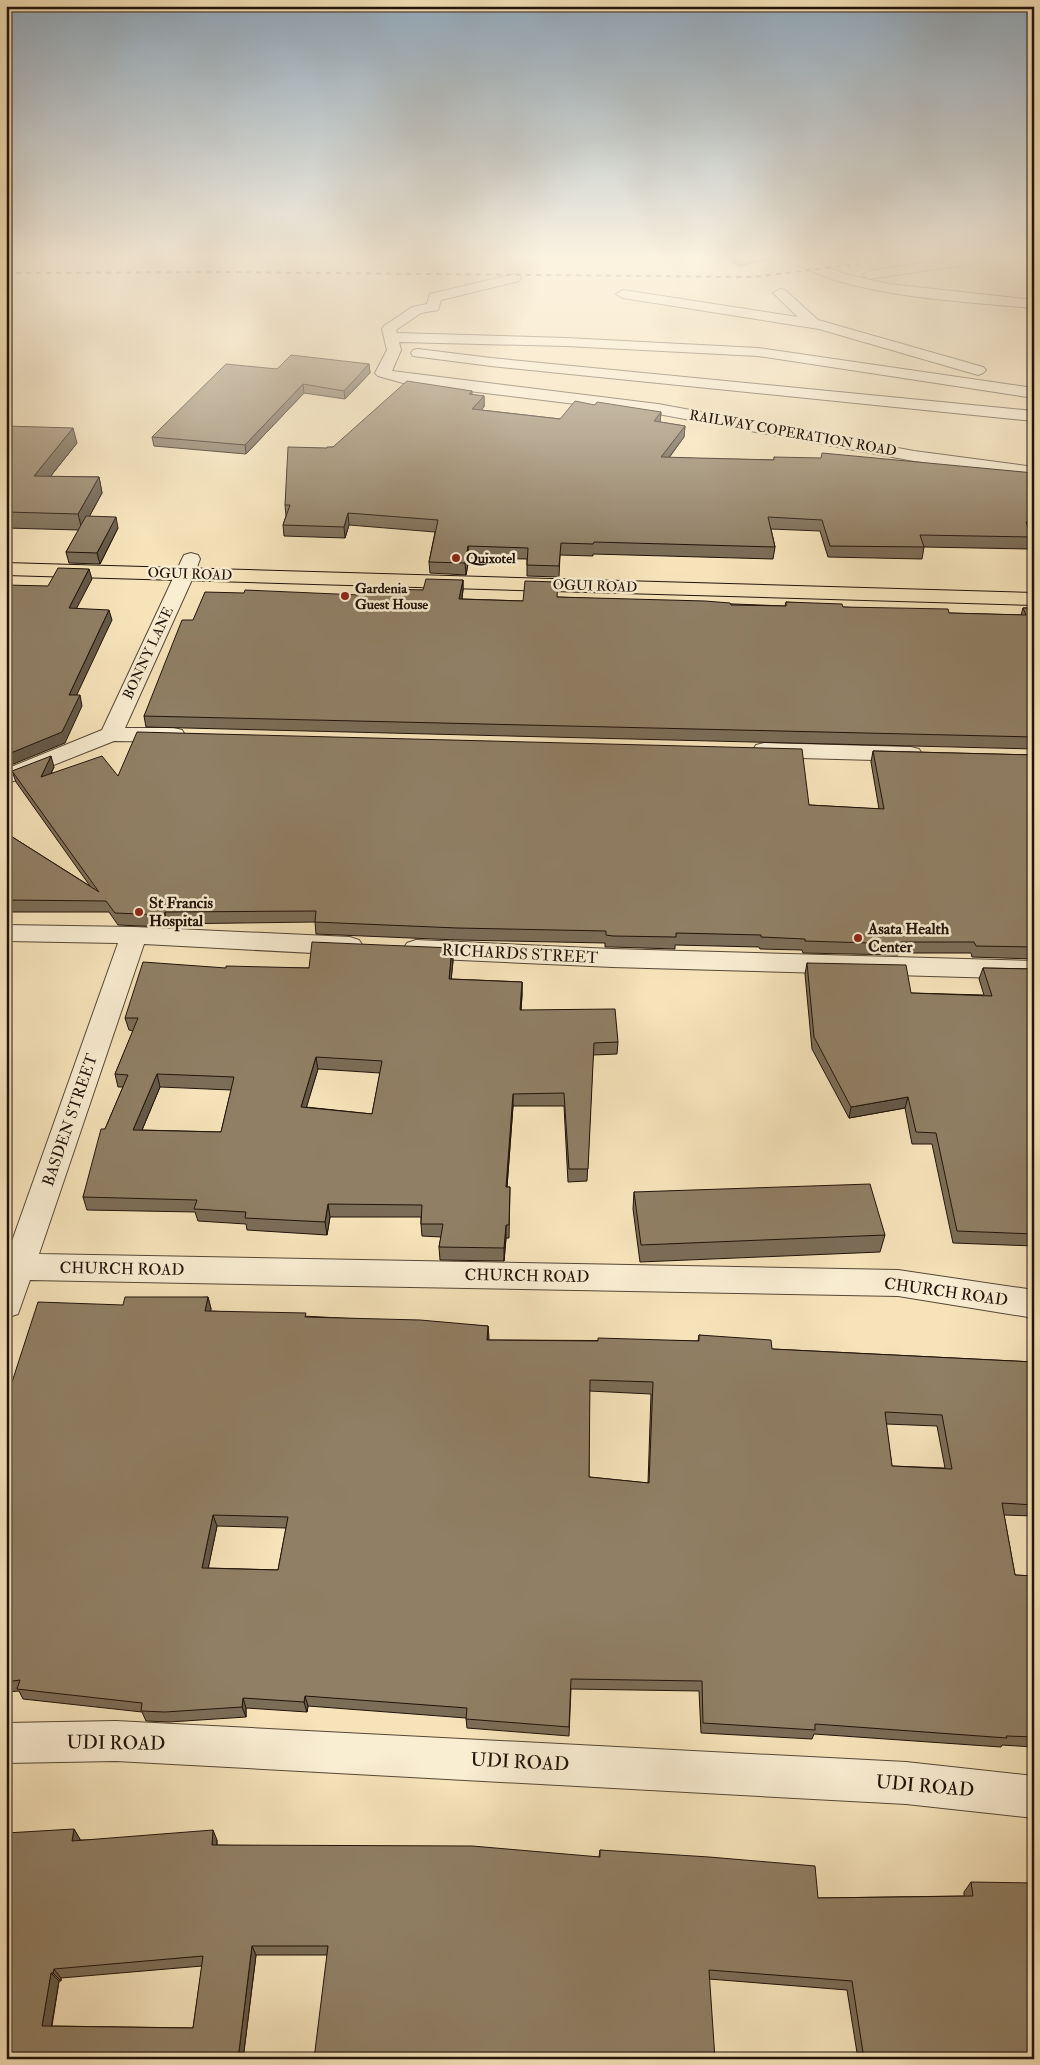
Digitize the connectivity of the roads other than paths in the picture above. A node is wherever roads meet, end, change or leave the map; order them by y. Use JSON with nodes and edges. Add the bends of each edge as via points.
{"nodes":[{"id":1,"x":389,"y":354,"type":"edge"},
{"id":2,"x":452,"y":354,"type":"edge"},
{"id":3,"x":774,"y":354,"type":"edge"},
{"id":4,"x":922,"y":354,"type":"edge"},
{"id":5,"x":1034,"y":386,"type":"edge"},
{"id":6,"x":1034,"y":393,"type":"edge"},
{"id":7,"x":1034,"y":416,"type":"edge"},
{"id":8,"x":1034,"y":472,"type":"edge"},
{"id":9,"x":6,"y":555,"type":"edge"},
{"id":10,"x":189,"y":566,"type":"junction"},
{"id":11,"x":6,"y":569,"type":"edge"},
{"id":12,"x":1034,"y":581,"type":"edge"},
{"id":13,"x":1034,"y":599,"type":"edge"},
{"id":14,"x":111,"y":734,"type":"junction"},
{"id":15,"x":190,"y":736,"type":"edge"},
{"id":16,"x":745,"y":749,"type":"edge"},
{"id":17,"x":934,"y":754,"type":"edge"},
{"id":18,"x":6,"y":777,"type":"edge"},
{"id":19,"x":6,"y":934,"type":"edge"},
{"id":20,"x":134,"y":935,"type":"junction"},
{"id":21,"x":1034,"y":970,"type":"edge"},
{"id":22,"x":18,"y":1267,"type":"junction"},
{"id":23,"x":6,"y":1304,"type":"edge"},
{"id":24,"x":1034,"y":1304,"type":"edge"},
{"id":25,"x":6,"y":1743,"type":"edge"},
{"id":26,"x":1034,"y":1797,"type":"edge"}],
"edges":[{"from":1,"to":8,"type":"street","name":"RAILWAY COPERATION ROAD","via":[[383,373],[402,378],[658,409],[914,456]]},
{"from":2,"to":7,"type":"street","via":[[491,362]]},
{"from":3,"to":6,"type":"street"},
{"from":4,"to":5,"type":"street"},
{"from":9,"to":10,"type":"main road","name":"OGUI ROAD"},
{"from":10,"to":11,"type":"main road","name":"OGUI ROAD"},
{"from":10,"to":12,"type":"main road","name":"OGUI ROAD"},
{"from":10,"to":13,"type":"main road","name":"OGUI ROAD"},
{"from":10,"to":14,"type":"street","name":"BONNY LANE"},
{"from":14,"to":15,"type":"street"},
{"from":14,"to":18,"type":"street"},
{"from":16,"to":17,"type":"street"},
{"from":19,"to":20,"type":"street","name":"RICHARDS STREET"},
{"from":20,"to":21,"type":"street","name":"RICHARDS STREET","via":[[612,958]]},
{"from":20,"to":22,"type":"street","name":"BASDEN STREET"},
{"from":22,"to":23,"type":"street","name":"BASDEN STREET"},
{"from":22,"to":24,"type":"street","name":"CHURCH ROAD","via":[[898,1282]]},
{"from":25,"to":26,"type":"street","name":"UDI ROAD","via":[[126,1742],[906,1783]]}]}
